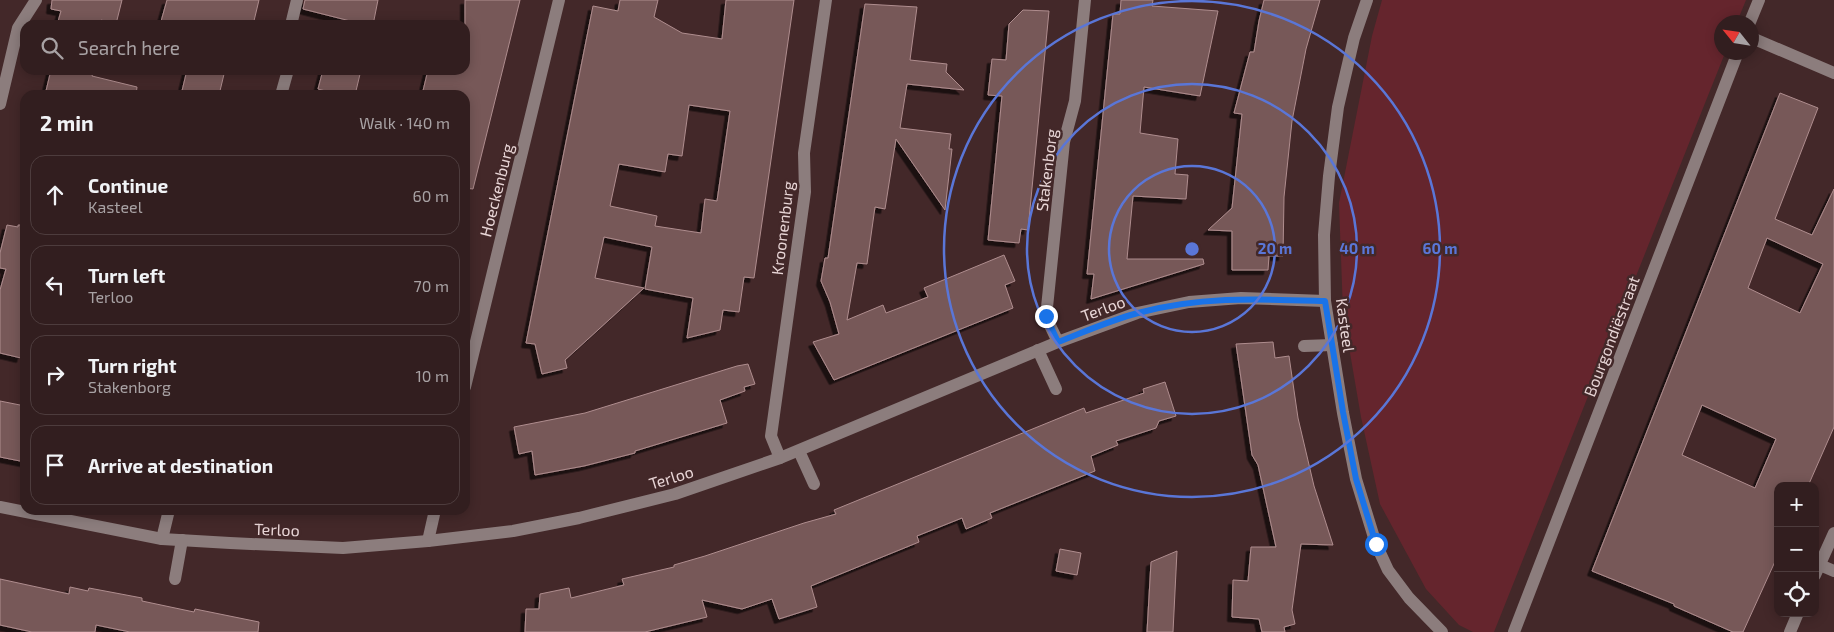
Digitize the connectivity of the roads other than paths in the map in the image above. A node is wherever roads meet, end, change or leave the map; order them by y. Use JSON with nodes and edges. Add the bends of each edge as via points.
{"nodes":[{"id":1,"x":36,"y":0,"type":"edge"},
{"id":2,"x":297,"y":0,"type":"edge"},
{"id":3,"x":559,"y":0,"type":"edge"},
{"id":4,"x":826,"y":0,"type":"edge"},
{"id":5,"x":1085,"y":0,"type":"edge"},
{"id":6,"x":1367,"y":0,"type":"edge"},
{"id":7,"x":1759,"y":0,"type":"edge"},
{"id":8,"x":1753,"y":15,"type":"edge"},
{"id":9,"x":23,"y":20,"type":"edge"},
{"id":10,"x":292,"y":20,"type":"edge"},
{"id":11,"x":20,"y":25,"type":"edge"},
{"id":12,"x":1759,"y":41,"type":"edge"},
{"id":13,"x":1735,"y":60,"type":"edge"},
{"id":14,"x":1834,"y":73,"type":"edge"},
{"id":15,"x":287,"y":75,"type":"edge"},
{"id":16,"x":282,"y":90,"type":"edge"},
{"id":17,"x":0,"y":104,"type":"edge"},
{"id":18,"x":1325,"y":301,"type":"junction"},
{"id":19,"x":1058,"y":342,"type":"junction"},
{"id":20,"x":1332,"y":344,"type":"junction"},
{"id":21,"x":1304,"y":346,"type":"dead end"},
{"id":22,"x":1038,"y":350,"type":"junction"},
{"id":23,"x":470,"y":366,"type":"edge"},
{"id":24,"x":1056,"y":389,"type":"dead end"},
{"id":25,"x":800,"y":450,"type":"junction"},
{"id":26,"x":780,"y":458,"type":"junction"},
{"id":27,"x":814,"y":484,"type":"dead end"},
{"id":28,"x":0,"y":507,"type":"edge"},
{"id":29,"x":20,"y":511,"type":"edge"},
{"id":30,"x":42,"y":515,"type":"edge"},
{"id":31,"x":168,"y":515,"type":"edge"},
{"id":32,"x":434,"y":515,"type":"edge"},
{"id":33,"x":1834,"y":533,"type":"edge"},
{"id":34,"x":162,"y":538,"type":"junction"},
{"id":35,"x":182,"y":540,"type":"junction"},
{"id":36,"x":428,"y":542,"type":"junction"},
{"id":37,"x":1819,"y":566,"type":"edge"},
{"id":38,"x":1819,"y":570,"type":"edge"},
{"id":39,"x":1834,"y":571,"type":"edge"},
{"id":40,"x":175,"y":579,"type":"dead end"},
{"id":41,"x":1796,"y":617,"type":"edge"},
{"id":42,"x":1440,"y":632,"type":"edge"},
{"id":43,"x":1514,"y":632,"type":"edge"},
{"id":44,"x":1790,"y":632,"type":"edge"}],
"edges":[{"from":1,"to":9,"type":"street"},
{"from":2,"to":10,"type":"street"},
{"from":3,"to":23,"type":"street","name":"Hoeckenburg"},
{"from":4,"to":26,"type":"street","name":"Kroonenburg","via":[[804,153],[806,192],[771,436]]},
{"from":5,"to":19,"type":"street","name":"Stakenborg","via":[[1075,101],[1064,142],[1046,316]]},
{"from":6,"to":18,"type":"street","name":"Kasteel","via":[[1354,38],[1338,107],[1324,235]]},
{"from":7,"to":8,"type":"street"},
{"from":11,"to":17,"type":"street"},
{"from":12,"to":14,"type":"street"},
{"from":13,"to":43,"type":"street","name":"Bourgondiëstraat"},
{"from":15,"to":16,"type":"street"},
{"from":18,"to":19,"type":"street","name":"Terloo","via":[[1241,298],[1189,302],[1137,313]]},
{"from":18,"to":20,"type":"street","name":"Kasteel"},
{"from":19,"to":22,"type":"street","name":"Terloo"},
{"from":20,"to":21,"type":"street"},
{"from":20,"to":42,"type":"street","name":"Kasteel","via":[[1356,479],[1376,544],[1393,577]]},
{"from":22,"to":24,"type":"street"},
{"from":22,"to":25,"type":"street","name":"Terloo"},
{"from":25,"to":26,"type":"street","name":"Terloo"},
{"from":25,"to":27,"type":"street"},
{"from":26,"to":36,"type":"street","name":"Terloo","via":[[675,494],[579,518]]},
{"from":28,"to":29,"type":"street","name":"Terloo"},
{"from":30,"to":34,"type":"street","name":"Terloo"},
{"from":31,"to":34,"type":"street"},
{"from":32,"to":36,"type":"street"},
{"from":33,"to":37,"type":"street"},
{"from":34,"to":35,"type":"street","name":"Terloo"},
{"from":35,"to":36,"type":"street","name":"Terloo","via":[[343,548]]},
{"from":35,"to":40,"type":"street"},
{"from":38,"to":39,"type":"street"},
{"from":41,"to":44,"type":"street"}]}
